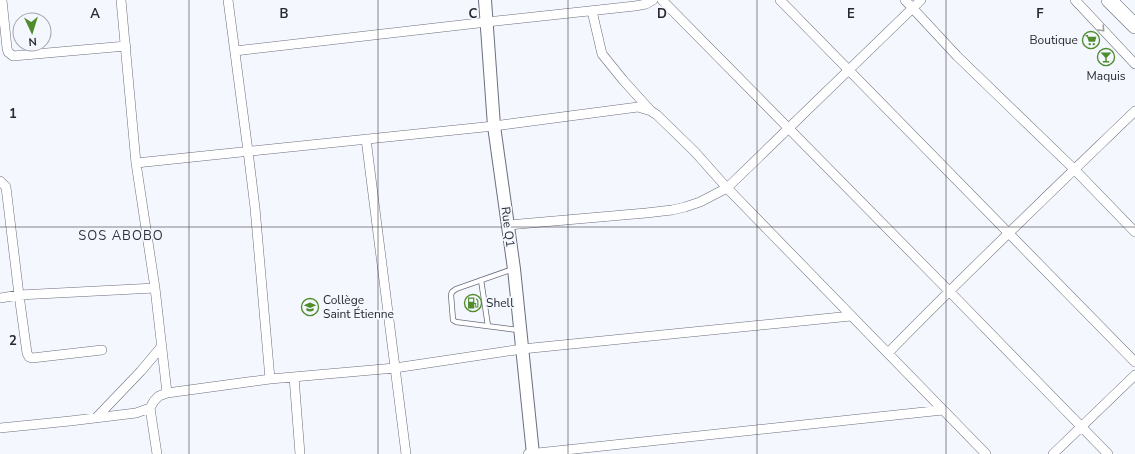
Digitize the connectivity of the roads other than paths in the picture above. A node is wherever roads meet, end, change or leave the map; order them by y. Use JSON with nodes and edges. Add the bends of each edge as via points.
{"nodes":[{"id":1,"x":2,"y":0,"type":"edge"},
{"id":2,"x":121,"y":0,"type":"edge"},
{"id":3,"x":228,"y":0,"type":"edge"},
{"id":4,"x":485,"y":0,"type":"edge"},
{"id":5,"x":653,"y":0,"type":"edge"},
{"id":6,"x":662,"y":0,"type":"edge"},
{"id":7,"x":780,"y":0,"type":"edge"},
{"id":8,"x":905,"y":0,"type":"edge"},
{"id":9,"x":921,"y":0,"type":"edge"},
{"id":10,"x":1075,"y":0,"type":"edge"},
{"id":11,"x":1109,"y":0,"type":"edge"},
{"id":12,"x":913,"y":8,"type":"junction"},
{"id":13,"x":592,"y":11,"type":"junction"},
{"id":14,"x":487,"y":22,"type":"junction"},
{"id":15,"x":1135,"y":26,"type":"edge"},
{"id":16,"x":126,"y":46,"type":"junction"},
{"id":17,"x":235,"y":51,"type":"junction"},
{"id":18,"x":1135,"y":64,"type":"edge"},
{"id":19,"x":849,"y":70,"type":"junction"},
{"id":20,"x":651,"y":111,"type":"junction"},
{"id":21,"x":1135,"y":111,"type":"edge"},
{"id":22,"x":494,"y":126,"type":"junction"},
{"id":23,"x":789,"y":129,"type":"junction"},
{"id":24,"x":366,"y":139,"type":"junction"},
{"id":25,"x":248,"y":151,"type":"junction"},
{"id":26,"x":136,"y":163,"type":"junction"},
{"id":27,"x":1074,"y":169,"type":"junction"},
{"id":28,"x":0,"y":181,"type":"edge"},
{"id":29,"x":728,"y":188,"type":"junction"},
{"id":30,"x":508,"y":225,"type":"junction"},
{"id":31,"x":1008,"y":232,"type":"junction"},
{"id":32,"x":1135,"y":232,"type":"edge"},
{"id":33,"x":514,"y":269,"type":"junction"},
{"id":34,"x":481,"y":280,"type":"junction"},
{"id":35,"x":156,"y":288,"type":"junction"},
{"id":36,"x":949,"y":291,"type":"junction"},
{"id":37,"x":19,"y":295,"type":"junction"},
{"id":38,"x":0,"y":298,"type":"edge"},
{"id":39,"x":852,"y":316,"type":"junction"},
{"id":40,"x":488,"y":326,"type":"junction"},
{"id":41,"x":520,"y":330,"type":"junction"},
{"id":42,"x":162,"y":346,"type":"junction"},
{"id":43,"x":522,"y":349,"type":"junction"},
{"id":44,"x":102,"y":350,"type":"dead end"},
{"id":45,"x":888,"y":353,"type":"junction"},
{"id":46,"x":1135,"y":362,"type":"edge"},
{"id":47,"x":395,"y":368,"type":"junction"},
{"id":48,"x":1135,"y":375,"type":"edge"},
{"id":49,"x":294,"y":377,"type":"junction"},
{"id":50,"x":270,"y":379,"type":"junction"},
{"id":51,"x":167,"y":393,"type":"junction"},
{"id":52,"x":150,"y":408,"type":"junction"},
{"id":53,"x":943,"y":410,"type":"junction"},
{"id":54,"x":96,"y":418,"type":"junction"},
{"id":55,"x":1082,"y":427,"type":"junction"},
{"id":56,"x":0,"y":428,"type":"edge"},
{"id":57,"x":157,"y":454,"type":"edge"},
{"id":58,"x":300,"y":454,"type":"edge"},
{"id":59,"x":406,"y":454,"type":"edge"},
{"id":60,"x":531,"y":454,"type":"edge"},
{"id":61,"x":986,"y":454,"type":"edge"},
{"id":62,"x":1053,"y":454,"type":"edge"},
{"id":63,"x":1108,"y":454,"type":"edge"}],
"edges":[{"from":1,"to":16,"type":"street","via":[[7,48],[13,56]]},
{"from":2,"to":16,"type":"street"},
{"from":3,"to":17,"type":"street"},
{"from":4,"to":14,"type":"street","name":"Rue Q1"},
{"from":5,"to":13,"type":"street","via":[[635,6]]},
{"from":6,"to":23,"type":"street"},
{"from":7,"to":19,"type":"street"},
{"from":8,"to":12,"type":"street"},
{"from":9,"to":12,"type":"street"},
{"from":10,"to":18,"type":"street","one_way":true},
{"from":11,"to":15,"type":"main road"},
{"from":12,"to":19,"type":"street"},
{"from":12,"to":27,"type":"street","via":[[957,56]]},
{"from":13,"to":14,"type":"street"},
{"from":13,"to":20,"type":"street","via":[[602,54]]},
{"from":14,"to":17,"type":"street"},
{"from":14,"to":22,"type":"street","name":"Rue Q1"},
{"from":16,"to":26,"type":"street"},
{"from":17,"to":25,"type":"street"},
{"from":19,"to":23,"type":"street"},
{"from":19,"to":31,"type":"street"},
{"from":20,"to":22,"type":"street","via":[[638,107]]},
{"from":20,"to":29,"type":"street"},
{"from":21,"to":27,"type":"street"},
{"from":22,"to":24,"type":"street"},
{"from":22,"to":30,"type":"street","name":"Rue Q1"},
{"from":23,"to":29,"type":"street"},
{"from":23,"to":36,"type":"street"},
{"from":24,"to":25,"type":"street"},
{"from":24,"to":47,"type":"street"},
{"from":25,"to":26,"type":"street"},
{"from":25,"to":50,"type":"street"},
{"from":26,"to":35,"type":"street"},
{"from":27,"to":31,"type":"street"},
{"from":27,"to":32,"type":"street"},
{"from":28,"to":37,"type":"street","via":[[6,187]]},
{"from":29,"to":30,"type":"street","via":[[700,202],[672,210]]},
{"from":29,"to":39,"type":"street"},
{"from":30,"to":33,"type":"street","name":"Rue Q1"},
{"from":31,"to":36,"type":"street"},
{"from":31,"to":46,"type":"street"},
{"from":33,"to":34,"type":"lane"},
{"from":33,"to":41,"type":"street","name":"Rue Q1"},
{"from":34,"to":40,"type":"lane"},
{"from":34,"to":40,"type":"lane","via":[[452,292],[453,320]]},
{"from":35,"to":37,"type":"street"},
{"from":35,"to":42,"type":"street"},
{"from":36,"to":45,"type":"street"},
{"from":36,"to":55,"type":"street"},
{"from":37,"to":38,"type":"street"},
{"from":37,"to":44,"type":"street","via":[[29,357]]},
{"from":39,"to":43,"type":"street"},
{"from":39,"to":45,"type":"street"},
{"from":40,"to":41,"type":"lane"},
{"from":41,"to":43,"type":"street","name":"Rue Q1"},
{"from":42,"to":51,"type":"street"},
{"from":42,"to":54,"type":"street"},
{"from":43,"to":47,"type":"street"},
{"from":43,"to":60,"type":"street","name":"Rue Q1"},
{"from":45,"to":53,"type":"street"},
{"from":47,"to":49,"type":"street"},
{"from":47,"to":59,"type":"street"},
{"from":48,"to":55,"type":"street"},
{"from":49,"to":50,"type":"street"},
{"from":49,"to":58,"type":"street"},
{"from":50,"to":51,"type":"street"},
{"from":51,"to":52,"type":"street","via":[[159,396]]},
{"from":52,"to":54,"type":"street","via":[[136,413]]},
{"from":52,"to":57,"type":"street"},
{"from":53,"to":60,"type":"street"},
{"from":53,"to":61,"type":"street"},
{"from":54,"to":56,"type":"street"},
{"from":55,"to":62,"type":"street"},
{"from":55,"to":63,"type":"street"}]}
